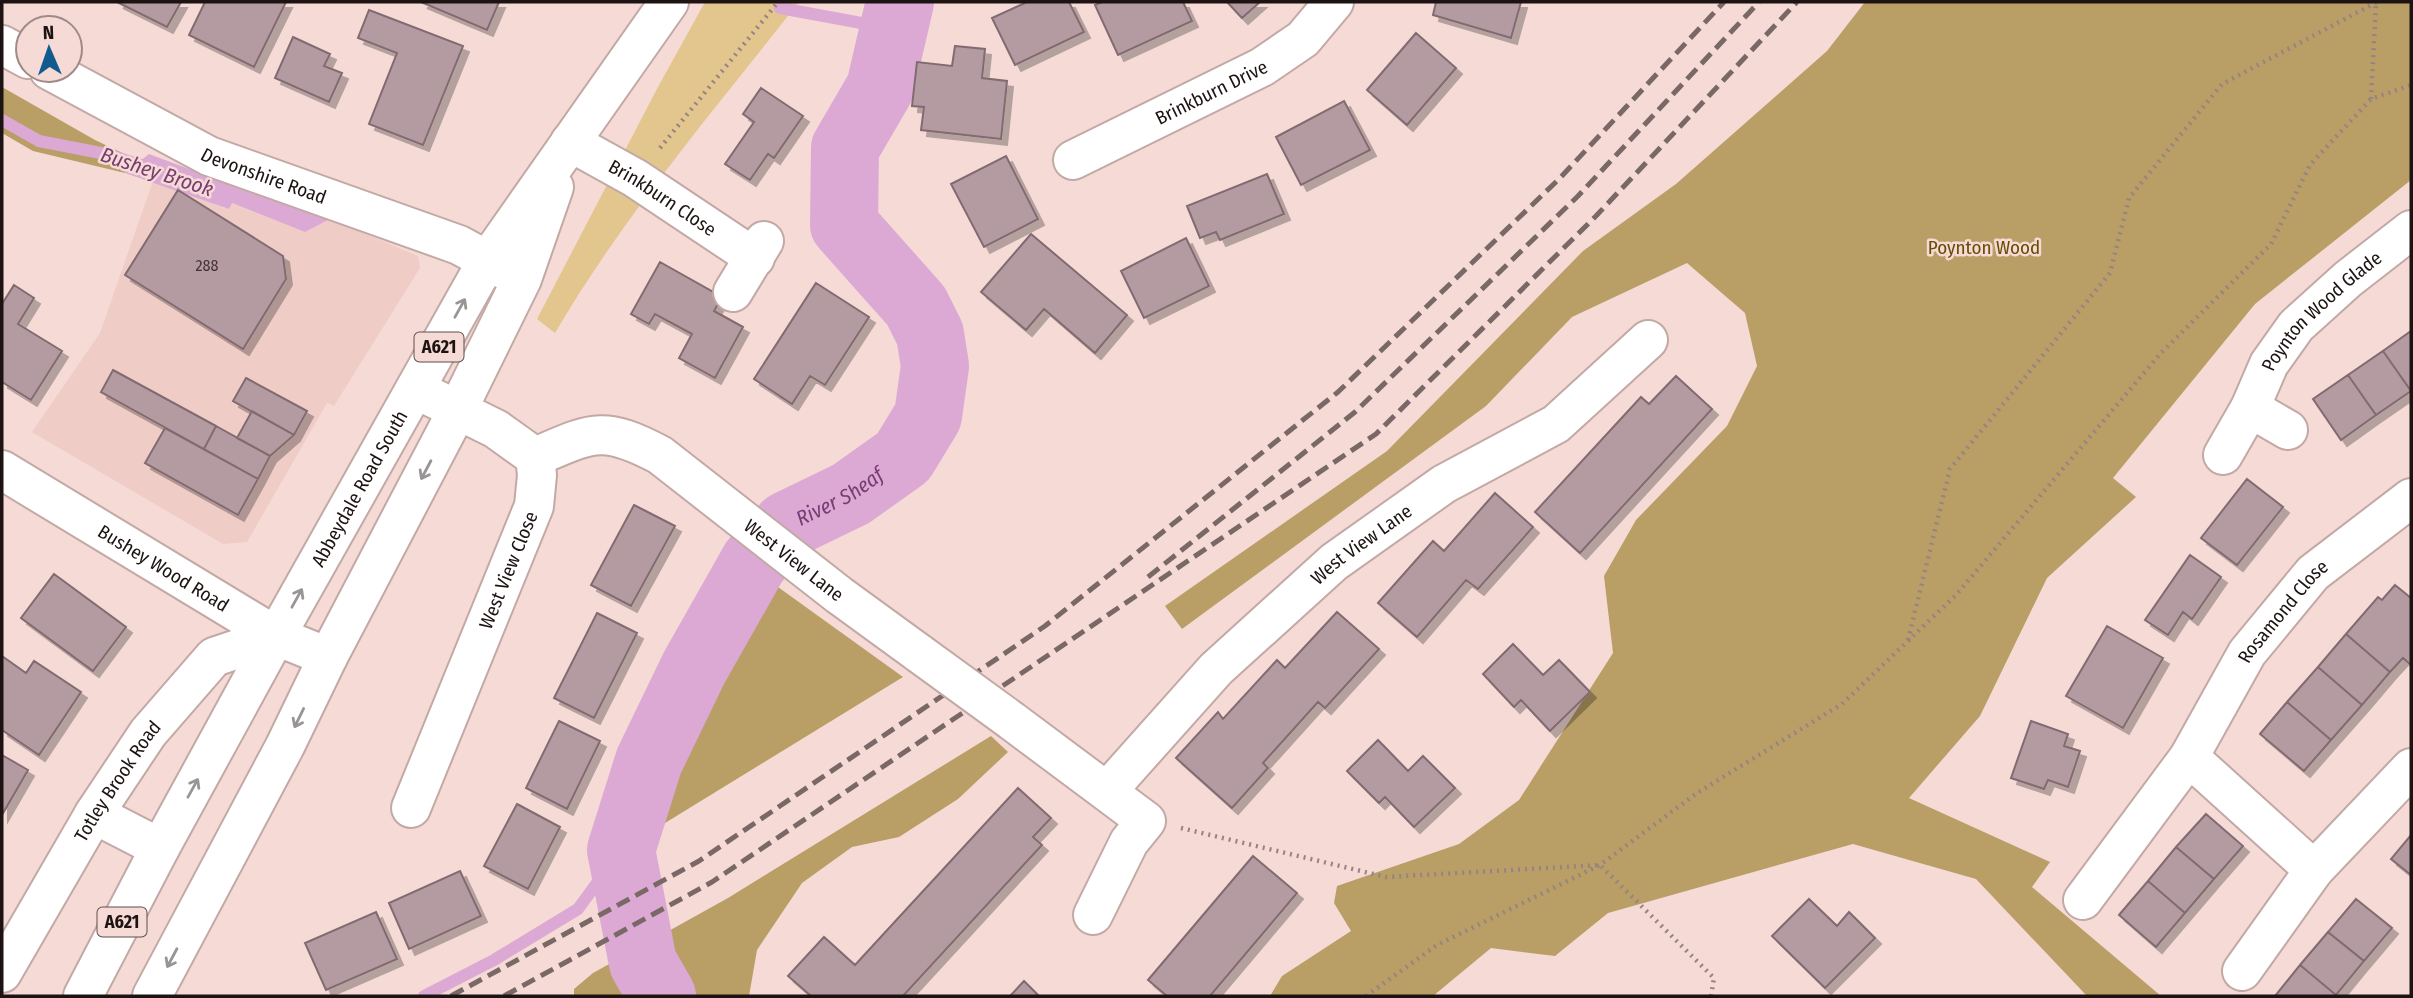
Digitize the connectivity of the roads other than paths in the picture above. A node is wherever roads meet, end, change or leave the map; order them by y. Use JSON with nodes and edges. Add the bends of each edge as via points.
{"nodes":[{"id":1,"x":670,"y":2,"type":"edge"},
{"id":2,"x":1334,"y":2,"type":"edge"},
{"id":3,"x":75,"y":84,"type":"edge"},
{"id":4,"x":570,"y":142,"type":"junction"},
{"id":5,"x":1073,"y":160,"type":"dead end"},
{"id":6,"x":2411,"y":230,"type":"edge"},
{"id":7,"x":487,"y":261,"type":"junction"},
{"id":8,"x":522,"y":279,"type":"junction"},
{"id":9,"x":733,"y":292,"type":"dead end"},
{"id":10,"x":1648,"y":340,"type":"dead end"},
{"id":11,"x":415,"y":389,"type":"junction"},
{"id":12,"x":2250,"y":408,"type":"junction"},
{"id":13,"x":458,"y":409,"type":"junction"},
{"id":14,"x":2288,"y":430,"type":"dead end"},
{"id":15,"x":2223,"y":456,"type":"dead end"},
{"id":16,"x":535,"y":457,"type":"junction"},
{"id":17,"x":2,"y":470,"type":"edge"},
{"id":18,"x":2411,"y":498,"type":"edge"},
{"id":19,"x":276,"y":636,"type":"junction"},
{"id":20,"x":328,"y":657,"type":"junction"},
{"id":21,"x":2189,"y":757,"type":"junction"},
{"id":22,"x":2411,"y":768,"type":"edge"},
{"id":23,"x":1108,"y":790,"type":"junction"},
{"id":24,"x":411,"y":808,"type":"dead end"},
{"id":25,"x":94,"y":814,"type":"junction"},
{"id":26,"x":160,"y":848,"type":"junction"},
{"id":27,"x":2314,"y":870,"type":"junction"},
{"id":28,"x":2083,"y":900,"type":"dead end"},
{"id":29,"x":1093,"y":915,"type":"dead end"},
{"id":30,"x":2242,"y":971,"type":"dead end"},
{"id":31,"x":2,"y":973,"type":"edge"},
{"id":32,"x":83,"y":996,"type":"edge"},
{"id":33,"x":152,"y":996,"type":"edge"}],
"edges":[{"from":1,"to":4,"type":"street","name":"Abbeydale Road South","number":"A621"},
{"from":2,"to":5,"type":"street","name":"Brinkburn Drive","via":[[1303,39],[1262,67]]},
{"from":3,"to":7,"type":"street","name":"Devonshire Road","via":[[209,156],[459,245]]},
{"from":4,"to":7,"type":"street","name":"Abbeydale Road South","number":"A621"},
{"from":4,"to":8,"type":"street","number":"A621"},
{"from":4,"to":9,"type":"street","name":"Brinkburn Close","via":[[759,249]]},
{"from":6,"to":12,"type":"street","name":"Poynton Wood Glade","via":[[2295,326],[2269,364]]},
{"from":7,"to":8,"type":"street","name":"Devonshire Road"},
{"from":11,"to":7,"type":"street","name":"Abbeydale Road South","number":"A621","one_way":true},
{"from":8,"to":13,"type":"street","number":"A621"},
{"from":10,"to":23,"type":"street","name":"West View Lane","via":[[1556,424],[1444,484],[1334,562],[1216,669]]},
{"from":11,"to":13,"type":"street"},
{"from":19,"to":11,"type":"street","name":"Abbeydale Road South","number":"A621","one_way":true},
{"from":12,"to":14,"type":"street"},
{"from":12,"to":15,"type":"street","name":"Poynton Wood Glade"},
{"from":13,"to":16,"type":"street"},
{"from":13,"to":20,"type":"street","number":"A621","one_way":true},
{"from":16,"to":23,"type":"street","name":"West View Lane","bridge":true,"via":[[589,434],[611,434],[660,455],[839,595]]},
{"from":16,"to":24,"type":"street","name":"West View Close","via":[[534,506]]},
{"from":17,"to":19,"type":"street","name":"Bushey Wood Road"},
{"from":18,"to":21,"type":"street","name":"Rosamond Close","via":[[2313,573],[2247,653]]},
{"from":19,"to":20,"type":"street","name":"Bushey Wood Road"},
{"from":19,"to":25,"type":"street","name":"Totley Brook Road","via":[[214,657],[148,733]]},
{"from":26,"to":19,"type":"street","name":"Abbeydale Road South","number":"A621","one_way":true},
{"from":20,"to":33,"type":"street","number":"A621","one_way":true},
{"from":21,"to":27,"type":"street"},
{"from":21,"to":28,"type":"street","name":"Rosamond Close"},
{"from":22,"to":27,"type":"street"},
{"from":23,"to":29,"type":"street","name":"West View Lane","via":[[1146,821],[1129,842]]},
{"from":25,"to":26,"type":"street"},
{"from":25,"to":31,"type":"street","name":"Totley Brook Road"},
{"from":26,"to":32,"type":"street","name":"Abbeydale Road South","number":"A621"},
{"from":27,"to":30,"type":"street"}]}
